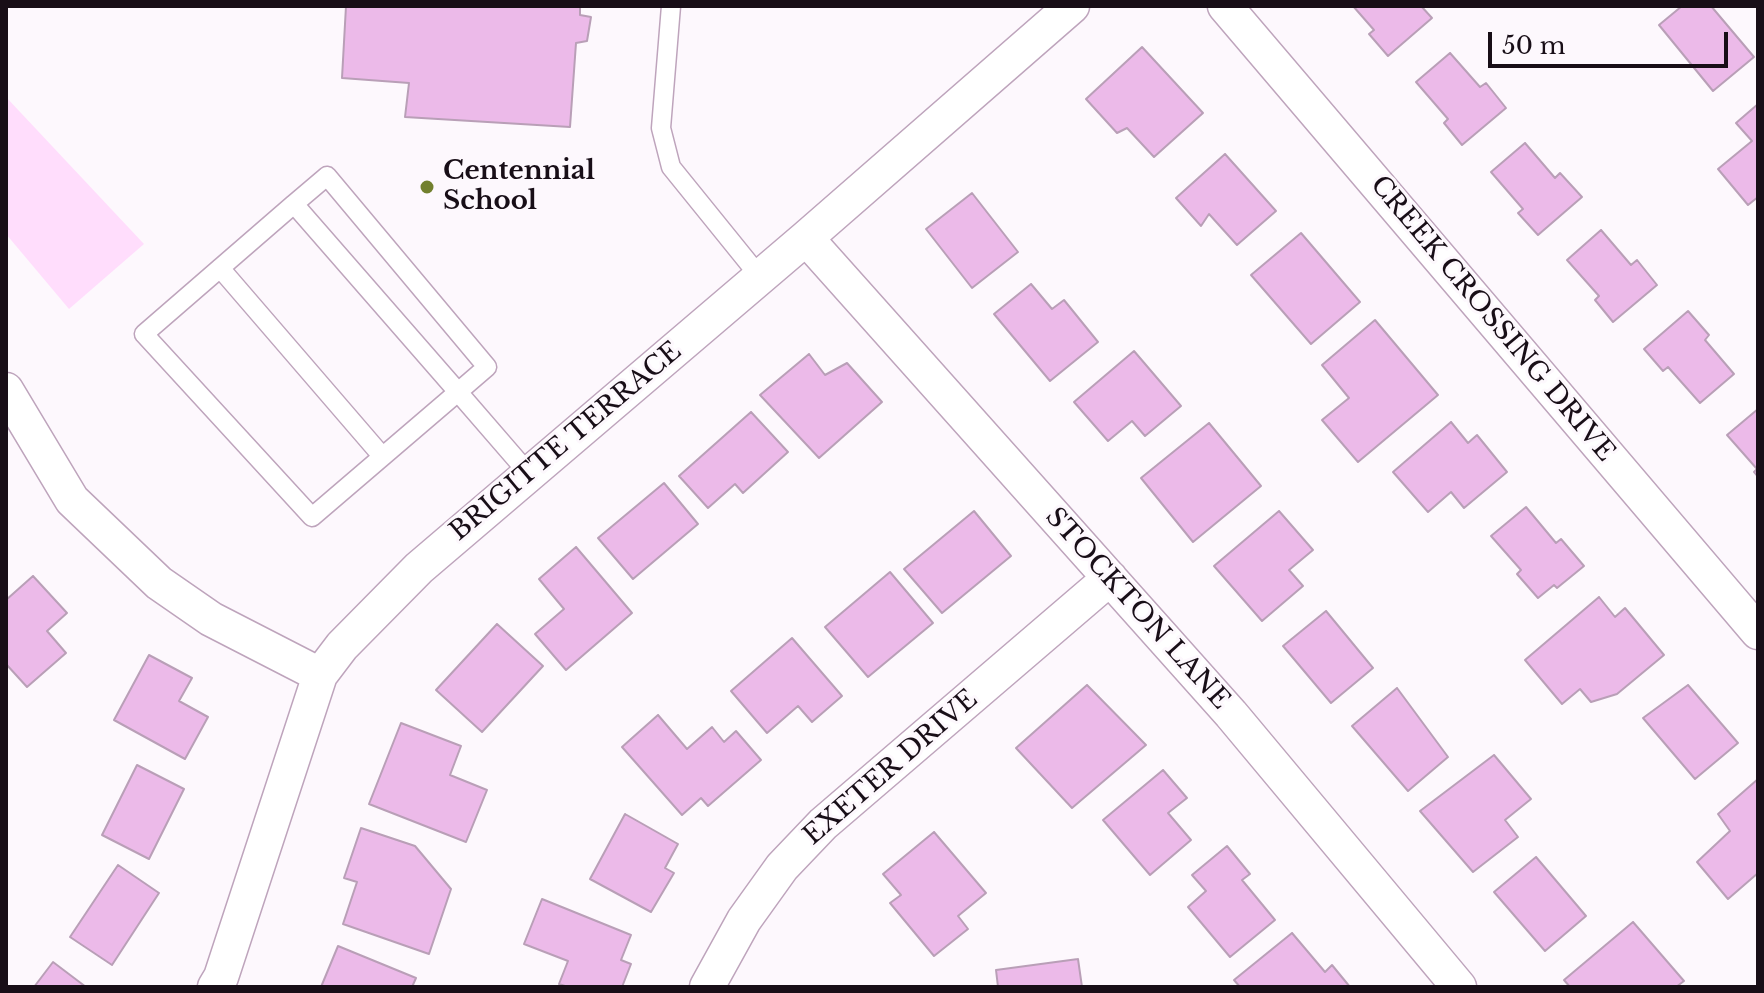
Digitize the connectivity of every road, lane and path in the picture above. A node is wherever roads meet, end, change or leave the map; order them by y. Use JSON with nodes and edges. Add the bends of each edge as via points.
{"nodes":[{"id":1,"x":671,"y":6,"type":"edge"},
{"id":2,"x":1072,"y":6,"type":"edge"},
{"id":3,"x":1225,"y":6,"type":"edge"},
{"id":4,"x":294,"y":204,"type":"junction"},
{"id":5,"x":806,"y":238,"type":"junction"},
{"id":6,"x":220,"y":268,"type":"junction"},
{"id":7,"x":760,"y":277,"type":"junction"},
{"id":8,"x":6,"y":390,"type":"edge"},
{"id":9,"x":458,"y":392,"type":"junction"},
{"id":10,"x":382,"y":456,"type":"junction"},
{"id":11,"x":529,"y":474,"type":"junction"},
{"id":12,"x":1110,"y":578,"type":"junction"},
{"id":13,"x":1758,"y":632,"type":"edge"},
{"id":14,"x":320,"y":675,"type":"junction"},
{"id":15,"x":712,"y":985,"type":"edge"},
{"id":16,"x":215,"y":987,"type":"edge"},
{"id":17,"x":1459,"y":987,"type":"edge"}],
"edges":[{"from":1,"to":7,"type":"lane","via":[[661,128],[671,167]]},
{"from":2,"to":5,"type":"street","name":"BRIGITTE TERRACE"},
{"from":3,"to":13,"type":"street","name":"CREEK CROSSING DRIVE"},
{"from":4,"to":6,"type":"lane"},
{"from":4,"to":9,"type":"lane"},
{"from":4,"to":9,"type":"lane","via":[[327,176],[487,367]]},
{"from":5,"to":7,"type":"street","name":"BRIGITTE TERRACE"},
{"from":5,"to":12,"type":"street","name":"STOCKTON LANE"},
{"from":6,"to":10,"type":"lane"},
{"from":6,"to":10,"type":"lane","via":[[144,334],[312,517]]},
{"from":7,"to":11,"type":"street","name":"BRIGITTE TERRACE"},
{"from":8,"to":14,"type":"street","via":[[72,500],[159,583],[211,619]]},
{"from":9,"to":10,"type":"lane"},
{"from":9,"to":11,"type":"lane"},
{"from":11,"to":14,"type":"street","name":"BRIGITTE TERRACE","via":[[419,568]]},
{"from":12,"to":15,"type":"street","name":"EXETER DRIVE","via":[[823,824],[782,867],[744,920]]},
{"from":12,"to":17,"type":"street","name":"STOCKTON LANE"},
{"from":14,"to":16,"type":"street","name":"BRIGITTE TERRACE"}]}
